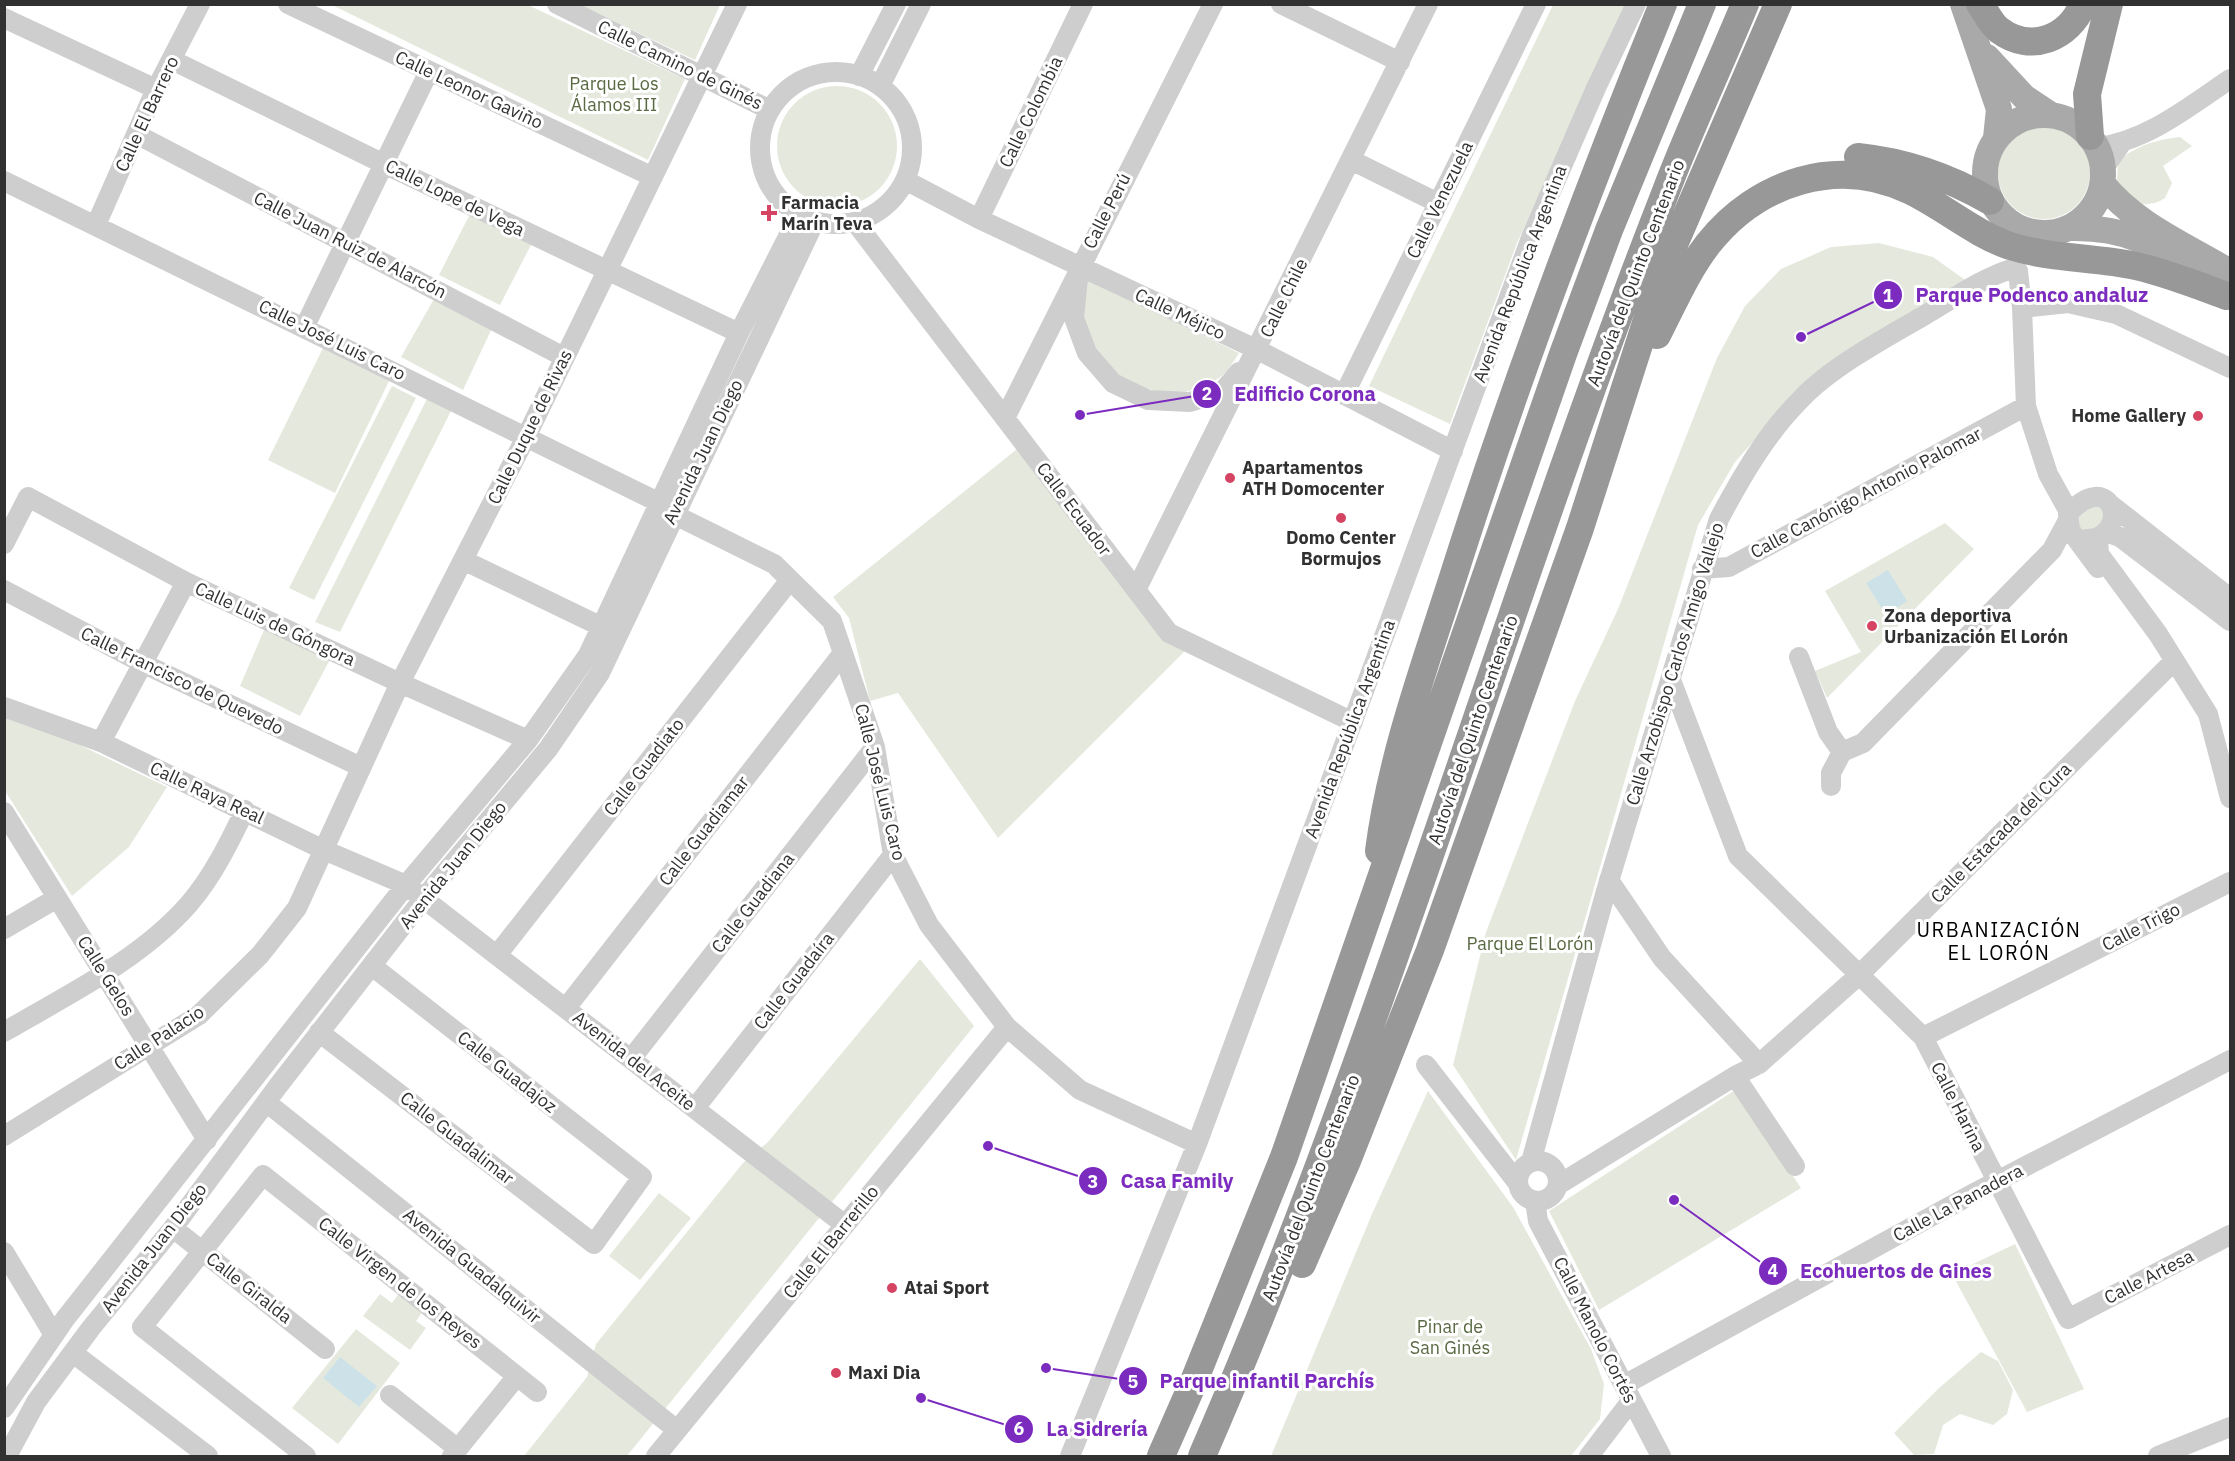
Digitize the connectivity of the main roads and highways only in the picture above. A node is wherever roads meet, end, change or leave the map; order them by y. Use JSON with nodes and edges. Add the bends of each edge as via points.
{"nodes":[{"id":1,"x":1663,"y":4,"type":"edge"},
{"id":2,"x":1702,"y":4,"type":"edge"},
{"id":3,"x":1745,"y":4,"type":"edge"},
{"id":4,"x":1778,"y":4,"type":"edge"},
{"id":5,"x":1963,"y":4,"type":"edge"},
{"id":6,"x":1980,"y":4,"type":"edge"},
{"id":7,"x":2083,"y":4,"type":"edge"},
{"id":8,"x":2109,"y":4,"type":"edge"},
{"id":9,"x":1980,"y":50,"type":"junction"},
{"id":10,"x":2050,"y":115,"type":"junction"},
{"id":11,"x":1996,"y":138,"type":"junction"},
{"id":12,"x":2103,"y":156,"type":"junction"},
{"id":13,"x":1990,"y":201,"type":"junction"},
{"id":14,"x":2068,"y":228,"type":"junction"},
{"id":15,"x":2229,"y":288,"type":"edge"},
{"id":16,"x":1649,"y":350,"type":"junction"},
{"id":17,"x":1580,"y":528,"type":"junction"},
{"id":18,"x":1371,"y":906,"type":"junction"},
{"id":19,"x":1249,"y":1350,"type":"junction"},
{"id":20,"x":1161,"y":1456,"type":"edge"},
{"id":21,"x":1202,"y":1456,"type":"edge"}],
"edges":[{"from":1,"to":18,"type":"highway","via":[[1592,178],[1474,511],[1384,808]]},
{"from":2,"to":18,"type":"highway","name":"Autovía del Quinto Centenario","via":[[1578,313]]},
{"from":3,"to":19,"type":"highway","name":"Autovía del Quinto Centenario","via":[[1666,188],[1598,373],[1386,989]]},
{"from":4,"to":17,"type":"highway","via":[[1663,270]]},
{"from":5,"to":9,"type":"main road"},
{"from":6,"to":7,"type":"highway","via":[[1998,29],[2011,37],[2039,42],[2070,27]]},
{"from":8,"to":12,"type":"highway","via":[[2087,94]]},
{"from":9,"to":10,"type":"main road","via":[[2024,97]]},
{"from":9,"to":11,"type":"main road","via":[[1999,109]]},
{"from":10,"to":11,"type":"main road","via":[[2030,116],[2011,124]]},
{"from":10,"to":12,"type":"main road","via":[[2072,121]]},
{"from":11,"to":13,"type":"main road","via":[[1986,158],[1984,180]]},
{"from":12,"to":14,"type":"main road","via":[[2097,202],[2085,217]]},
{"from":12,"to":15,"type":"main road","via":[[2117,201]]},
{"from":13,"to":14,"type":"main road","via":[[2010,223],[2024,230],[2038,233]]},
{"from":13,"to":16,"type":"highway","via":[[1948,178],[1861,157],[1801,159],[1762,174],[1726,198],[1701,229],[1673,274]]},
{"from":14,"to":15,"type":"main road","via":[[2115,230]]},
{"from":15,"to":16,"type":"highway","via":[[2136,266],[2008,245],[1911,191],[1880,180],[1840,174],[1807,177],[1753,201],[1708,243]]},
{"from":16,"to":17,"type":"highway"},
{"from":17,"to":19,"type":"highway","via":[[1430,950],[1347,1161],[1291,1291]]},
{"from":18,"to":20,"type":"highway","name":"Autovía del Quinto Centenario","via":[[1284,1157]]},
{"from":19,"to":21,"type":"highway","name":"Autovía del Quinto Centenario"}]}
